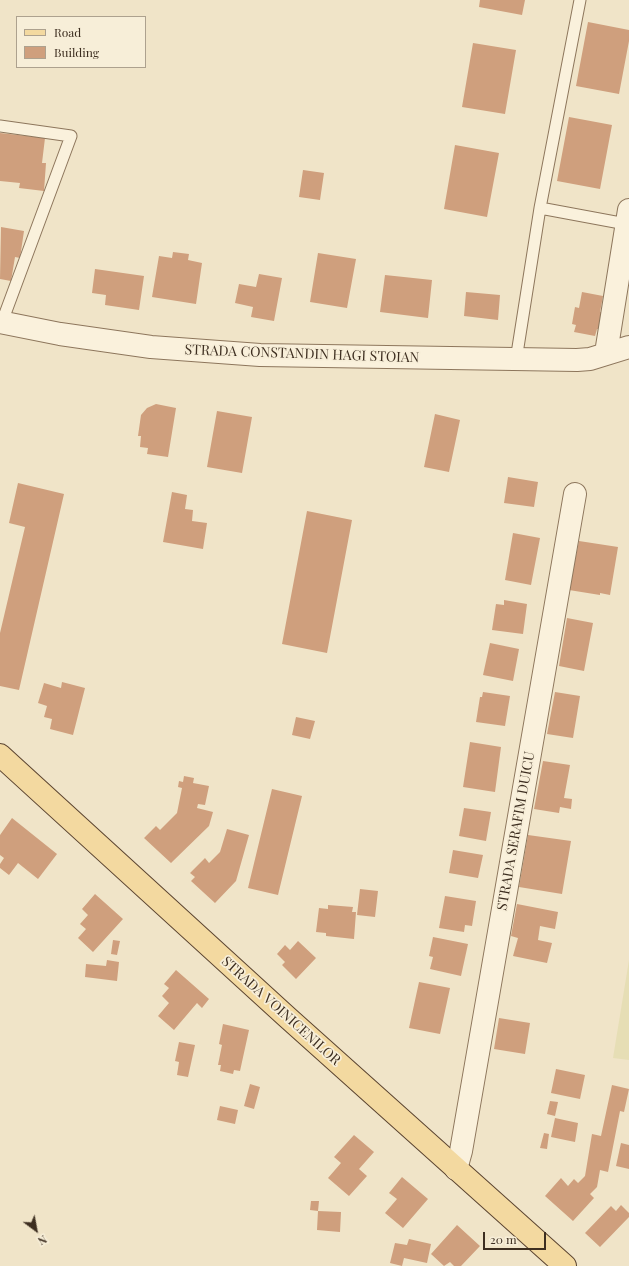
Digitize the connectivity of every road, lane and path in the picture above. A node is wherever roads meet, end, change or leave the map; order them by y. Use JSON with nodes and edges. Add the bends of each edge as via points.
{"nodes":[{"id":1,"x":580,"y":0,"type":"edge"},
{"id":2,"x":0,"y":126,"type":"edge"},
{"id":3,"x":540,"y":208,"type":"junction"},
{"id":4,"x":628,"y":217,"type":"edge"},
{"id":5,"x":1,"y":322,"type":"edge"},
{"id":6,"x":629,"y":347,"type":"edge"},
{"id":7,"x":606,"y":353,"type":"junction"},
{"id":8,"x":516,"y":360,"type":"junction"},
{"id":9,"x":575,"y":494,"type":"dead end"},
{"id":10,"x":0,"y":755,"type":"edge"},
{"id":11,"x":456,"y":1168,"type":"junction"},
{"id":12,"x":565,"y":1266,"type":"edge"}],
"edges":[{"from":1,"to":3,"type":"lane"},
{"from":2,"to":5,"type":"lane","via":[[71,136]]},
{"from":3,"to":4,"type":"lane"},
{"from":3,"to":8,"type":"lane"},
{"from":4,"to":7,"type":"street"},
{"from":5,"to":8,"type":"street","name":"STRADA CONSTANDIN HAGI STOIAN","via":[[60,334],[151,347],[260,355]]},
{"from":6,"to":7,"type":"street","name":"STRADA CONSTANDIN HAGI STOIAN"},
{"from":7,"to":8,"type":"street","name":"STRADA CONSTANDIN HAGI STOIAN","via":[[590,359]]},
{"from":9,"to":11,"type":"street","name":"STRADA SERAFIM DUICU"},
{"from":10,"to":11,"type":"main road","name":"STRADA VOINICENILOR"},
{"from":11,"to":12,"type":"main road","name":"STRADA VOINICENILOR"}]}
